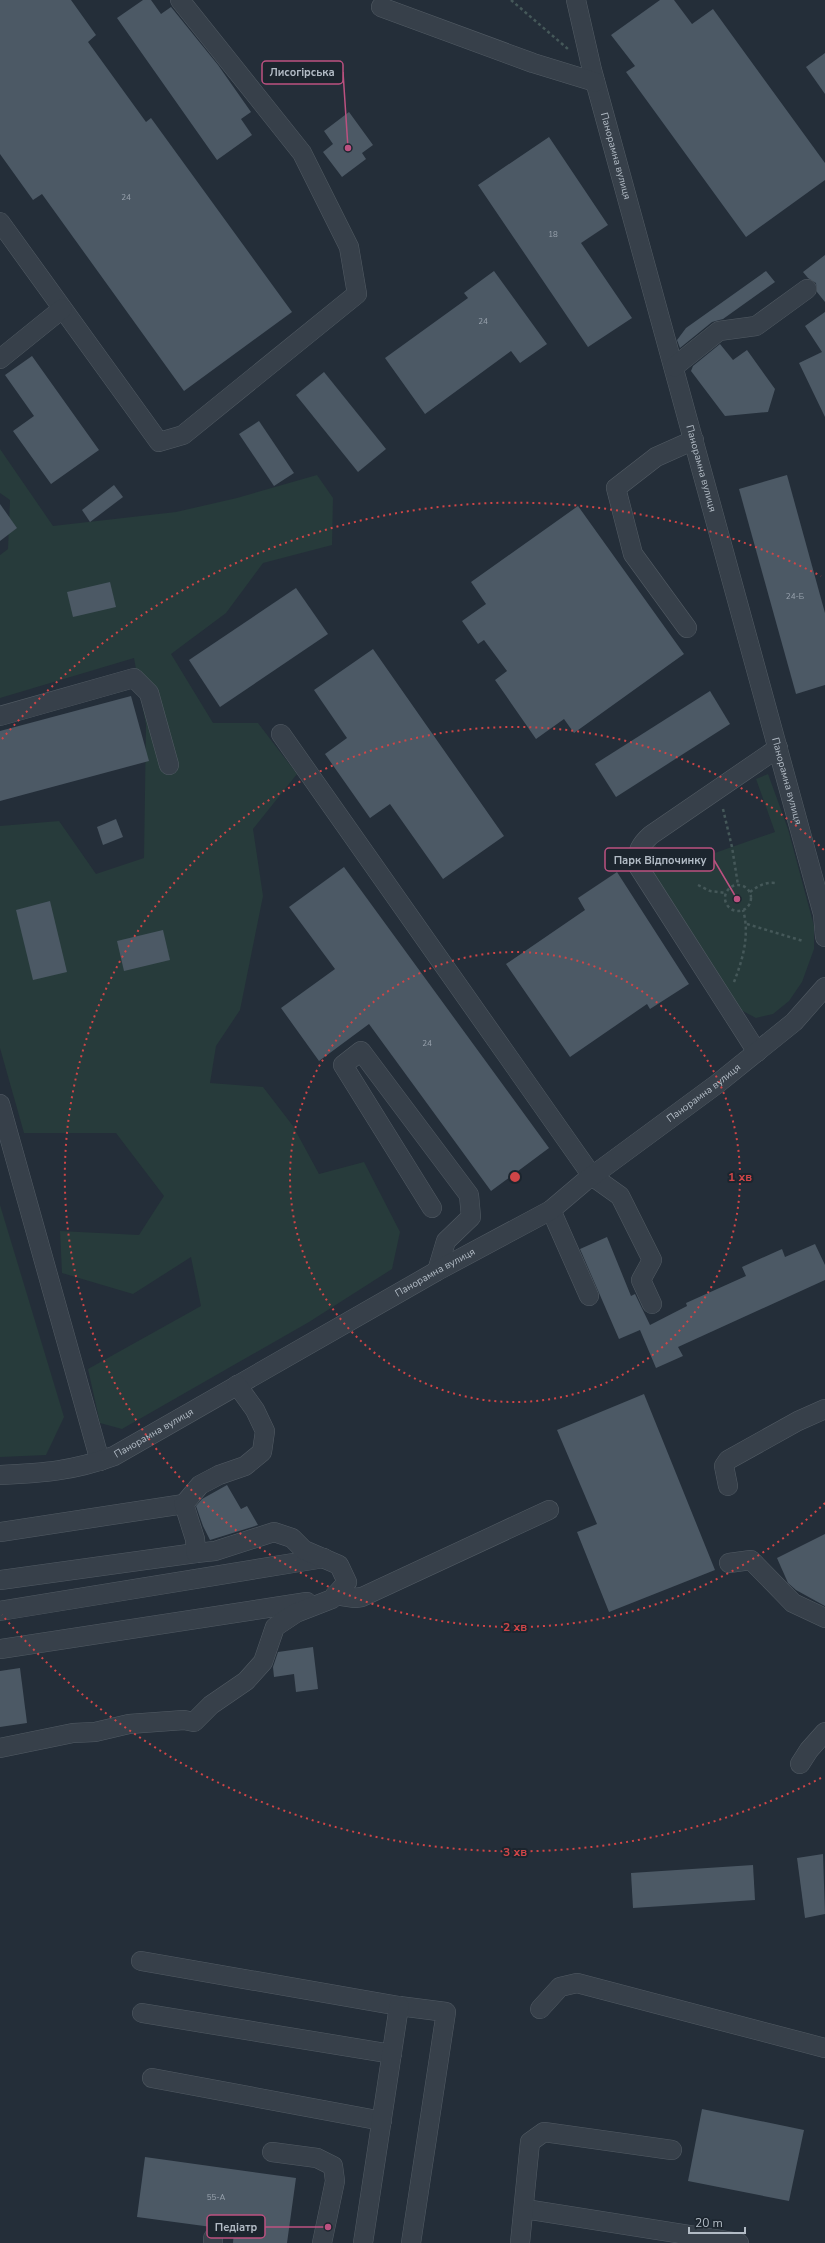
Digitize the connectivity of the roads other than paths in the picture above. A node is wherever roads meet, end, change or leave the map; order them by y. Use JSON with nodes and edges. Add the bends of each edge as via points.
{"nodes":[{"id":1,"x":180,"y":0,"type":"edge"},
{"id":2,"x":576,"y":0,"type":"edge"},
{"id":3,"x":381,"y":7,"type":"dead end"},
{"id":4,"x":596,"y":82,"type":"junction"},
{"id":5,"x":0,"y":222,"type":"edge"},
{"id":6,"x":806,"y":289,"type":"dead end"},
{"id":7,"x":62,"y":309,"type":"junction"},
{"id":8,"x":0,"y":359,"type":"edge"},
{"id":9,"x":674,"y":367,"type":"junction"},
{"id":10,"x":694,"y":440,"type":"junction"},
{"id":11,"x":687,"y":628,"type":"dead end"},
{"id":12,"x":0,"y":716,"type":"edge"},
{"id":13,"x":281,"y":734,"type":"dead end"},
{"id":14,"x":778,"y":748,"type":"junction"},
{"id":15,"x":169,"y":765,"type":"dead end"},
{"id":16,"x":825,"y":937,"type":"edge"},
{"id":17,"x":825,"y":987,"type":"edge"},
{"id":18,"x":757,"y":1052,"type":"junction"},
{"id":19,"x":0,"y":1104,"type":"edge"},
{"id":20,"x":592,"y":1176,"type":"junction"},
{"id":21,"x":432,"y":1208,"type":"dead end"},
{"id":22,"x":551,"y":1210,"type":"junction"},
{"id":23,"x":437,"y":1271,"type":"junction"},
{"id":24,"x":589,"y":1296,"type":"dead end"},
{"id":25,"x":652,"y":1304,"type":"dead end"},
{"id":26,"x":237,"y":1385,"type":"junction"},
{"id":27,"x":825,"y":1409,"type":"edge"},
{"id":28,"x":100,"y":1461,"type":"junction"},
{"id":29,"x":0,"y":1475,"type":"edge"},
{"id":30,"x":728,"y":1486,"type":"dead end"},
{"id":31,"x":184,"y":1504,"type":"junction"},
{"id":32,"x":549,"y":1510,"type":"dead end"},
{"id":33,"x":0,"y":1532,"type":"edge"},
{"id":34,"x":196,"y":1553,"type":"junction"},
{"id":35,"x":324,"y":1558,"type":"junction"},
{"id":36,"x":729,"y":1562,"type":"dead end"},
{"id":37,"x":0,"y":1580,"type":"edge"},
{"id":38,"x":333,"y":1597,"type":"junction"},
{"id":39,"x":0,"y":1611,"type":"edge"},
{"id":40,"x":825,"y":1618,"type":"edge"},
{"id":41,"x":0,"y":1649,"type":"edge"},
{"id":42,"x":825,"y":1732,"type":"edge"},
{"id":43,"x":0,"y":1748,"type":"edge"},
{"id":44,"x":800,"y":1764,"type":"dead end"},
{"id":45,"x":141,"y":1962,"type":"dead end"},
{"id":46,"x":399,"y":2006,"type":"junction"},
{"id":47,"x":540,"y":2009,"type":"dead end"},
{"id":48,"x":142,"y":2013,"type":"dead end"},
{"id":49,"x":825,"y":2048,"type":"edge"},
{"id":50,"x":392,"y":2054,"type":"junction"},
{"id":51,"x":152,"y":2078,"type":"dead end"},
{"id":52,"x":382,"y":2120,"type":"junction"},
{"id":53,"x":672,"y":2150,"type":"dead end"},
{"id":54,"x":272,"y":2152,"type":"dead end"},
{"id":55,"x":525,"y":2209,"type":"junction"},
{"id":56,"x":322,"y":2243,"type":"edge"},
{"id":57,"x":363,"y":2243,"type":"edge"},
{"id":58,"x":411,"y":2243,"type":"edge"},
{"id":59,"x":520,"y":2243,"type":"edge"},
{"id":60,"x":739,"y":2243,"type":"edge"}],
"edges":[{"from":1,"to":7,"type":"street","via":[[302,152],[349,247],[357,294],[183,436],[159,442]]},
{"from":2,"to":4,"type":"street","name":"Панорамна вулиця"},
{"from":3,"to":4,"type":"street","via":[[533,63]]},
{"from":4,"to":9,"type":"street","name":"Панорамна вулиця"},
{"from":5,"to":7,"type":"street"},
{"from":6,"to":9,"type":"street","via":[[756,326],[720,331]]},
{"from":7,"to":8,"type":"street"},
{"from":9,"to":10,"type":"street","name":"Панорамна вулиця"},
{"from":10,"to":11,"type":"street","via":[[656,457],[616,488],[634,554]]},
{"from":10,"to":14,"type":"street","name":"Панорамна вулиця"},
{"from":12,"to":15,"type":"street","via":[[134,678],[149,693]]},
{"from":13,"to":20,"type":"street"},
{"from":14,"to":16,"type":"street","name":"Панорамна вулиця","via":[[823,914]]},
{"from":14,"to":18,"type":"street","via":[[651,835],[638,849],[637,857],[638,866]]},
{"from":17,"to":18,"type":"street","name":"Панорамна вулиця","via":[[794,1022]]},
{"from":18,"to":20,"type":"street","name":"Панорамна вулиця"},
{"from":19,"to":28,"type":"street"},
{"from":20,"to":22,"type":"street","name":"Панорамна вулиця"},
{"from":20,"to":25,"type":"street","via":[[620,1196],[652,1260],[641,1280]]},
{"from":21,"to":23,"type":"street","via":[[343,1065],[361,1051],[469,1195],[471,1217],[446,1241]]},
{"from":22,"to":23,"type":"street","name":"Панорамна вулиця"},
{"from":22,"to":24,"type":"street"},
{"from":23,"to":26,"type":"street","name":"Панорамна вулиця"},
{"from":26,"to":28,"type":"street","name":"Панорамна вулиця","via":[[114,1456]]},
{"from":26,"to":31,"type":"street","via":[[255,1410],[265,1431],[262,1452],[245,1466],[200,1485]]},
{"from":27,"to":30,"type":"street","via":[[728,1460],[724,1466]]},
{"from":28,"to":29,"type":"street","name":"Панорамна вулиця","via":[[81,1468]]},
{"from":31,"to":33,"type":"street"},
{"from":31,"to":34,"type":"street","via":[[195,1539]]},
{"from":32,"to":38,"type":"street","via":[[362,1597]]},
{"from":34,"to":35,"type":"street","via":[[215,1551],[274,1532],[292,1538],[304,1550]]},
{"from":34,"to":37,"type":"street"},
{"from":35,"to":38,"type":"street","via":[[339,1564],[347,1582]]},
{"from":35,"to":39,"type":"street"},
{"from":36,"to":40,"type":"street","via":[[751,1560],[793,1603]]},
{"from":38,"to":41,"type":"street"},
{"from":38,"to":43,"type":"street","via":[[296,1613],[275,1627],[263,1662],[246,1681],[211,1705],[194,1722],[184,1720],[129,1724]]},
{"from":42,"to":44,"type":"street"},
{"from":45,"to":46,"type":"street"},
{"from":46,"to":50,"type":"street"},
{"from":46,"to":58,"type":"street","via":[[446,2012]]},
{"from":47,"to":49,"type":"street","via":[[560,1987],[577,1983]]},
{"from":48,"to":50,"type":"street"},
{"from":50,"to":52,"type":"street"},
{"from":51,"to":52,"type":"street"},
{"from":52,"to":57,"type":"street"},
{"from":53,"to":55,"type":"street","via":[[544,2132],[530,2142]]},
{"from":54,"to":56,"type":"street","via":[[318,2158],[333,2166],[335,2181]]},
{"from":55,"to":59,"type":"street"},
{"from":55,"to":60,"type":"street"}]}
